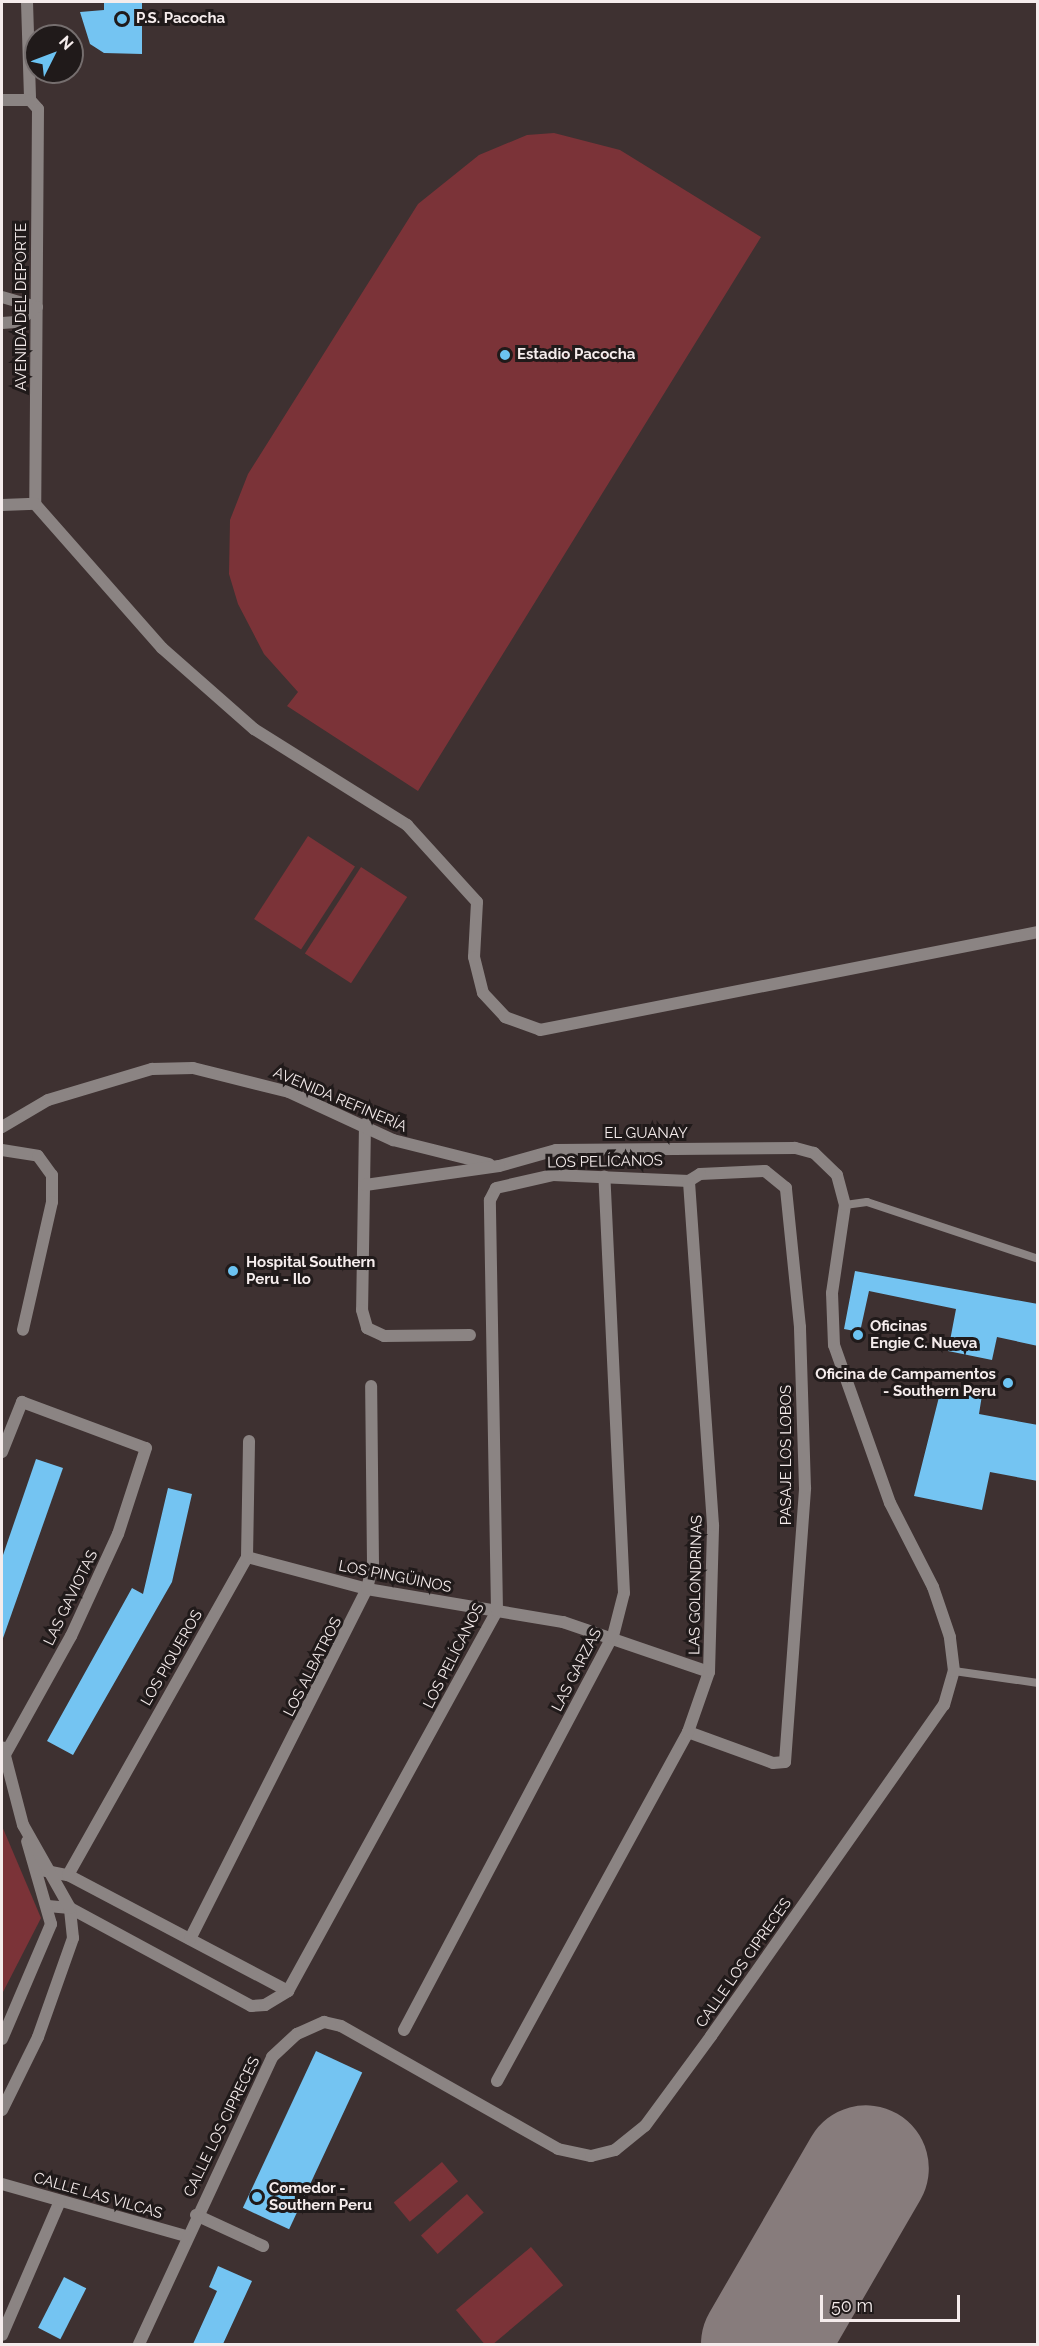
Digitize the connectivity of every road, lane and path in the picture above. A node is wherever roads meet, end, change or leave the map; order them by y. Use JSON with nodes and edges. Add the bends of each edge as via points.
{"nodes":[{"id":1,"x":27,"y":2,"type":"edge"},
{"id":2,"x":2,"y":100,"type":"edge"},
{"id":3,"x":34,"y":104,"type":"junction"},
{"id":4,"x":2,"y":297,"type":"edge"},
{"id":5,"x":37,"y":307,"type":"junction"},
{"id":6,"x":2,"y":323,"type":"edge"},
{"id":7,"x":35,"y":504,"type":"junction"},
{"id":8,"x":2,"y":505,"type":"edge"},
{"id":9,"x":1038,"y":932,"type":"edge"},
{"id":10,"x":365,"y":1124,"type":"junction"},
{"id":11,"x":2,"y":1127,"type":"edge"},
{"id":12,"x":795,"y":1148,"type":"joint"},
{"id":13,"x":2,"y":1150,"type":"edge"},
{"id":14,"x":499,"y":1166,"type":"junction"},
{"id":15,"x":604,"y":1176,"type":"junction"},
{"id":16,"x":689,"y":1181,"type":"junction"},
{"id":17,"x":365,"y":1185,"type":"junction"},
{"id":18,"x":845,"y":1205,"type":"junction"},
{"id":19,"x":1038,"y":1259,"type":"edge"},
{"id":20,"x":23,"y":1330,"type":"dead end"},
{"id":21,"x":470,"y":1335,"type":"dead end"},
{"id":22,"x":371,"y":1386,"type":"dead end"},
{"id":23,"x":249,"y":1441,"type":"dead end"},
{"id":24,"x":2,"y":1452,"type":"edge"},
{"id":25,"x":247,"y":1557,"type":"junction"},
{"id":26,"x":367,"y":1589,"type":"junction"},
{"id":27,"x":497,"y":1611,"type":"junction"},
{"id":28,"x":613,"y":1636,"type":"junction"},
{"id":29,"x":954,"y":1671,"type":"junction"},
{"id":30,"x":709,"y":1672,"type":"junction"},
{"id":31,"x":1038,"y":1683,"type":"edge"},
{"id":32,"x":688,"y":1732,"type":"junction"},
{"id":33,"x":4,"y":1748,"type":"edge"},
{"id":34,"x":23,"y":1825,"type":"junction"},
{"id":35,"x":36,"y":1869,"type":"junction"},
{"id":36,"x":53,"y":1871,"type":"junction"},
{"id":37,"x":68,"y":1875,"type":"junction"},
{"id":38,"x":48,"y":1906,"type":"junction"},
{"id":39,"x":70,"y":1908,"type":"junction"},
{"id":40,"x":190,"y":1939,"type":"junction"},
{"id":41,"x":288,"y":1991,"type":"junction"},
{"id":42,"x":404,"y":2030,"type":"dead end"},
{"id":43,"x":2,"y":2039,"type":"edge"},
{"id":44,"x":497,"y":2081,"type":"dead end"},
{"id":45,"x":2,"y":2110,"type":"edge"},
{"id":46,"x":2,"y":2184,"type":"edge"},
{"id":47,"x":60,"y":2201,"type":"junction"},
{"id":48,"x":196,"y":2215,"type":"junction"},
{"id":49,"x":186,"y":2236,"type":"junction"},
{"id":50,"x":263,"y":2246,"type":"dead end"},
{"id":51,"x":2,"y":2335,"type":"edge"},
{"id":52,"x":139,"y":2344,"type":"edge"}],
"edges":[{"from":1,"to":3,"type":"street","name":"AVENIDA DEL DEPORTE"},
{"from":2,"to":3,"type":"street"},
{"from":3,"to":5,"type":"street","name":"AVENIDA DEL DEPORTE"},
{"from":4,"to":5,"type":"street"},
{"from":5,"to":6,"type":"street","via":[[16,322]]},
{"from":5,"to":7,"type":"street","name":"AVENIDA DEL DEPORTE"},
{"from":7,"to":8,"type":"street"},
{"from":7,"to":9,"type":"street","via":[[162,648],[254,729],[407,825],[477,902],[474,957],[483,993],[505,1017],[540,1030]]},
{"from":10,"to":11,"type":"street","name":"AVENIDA REFINERÍA","via":[[278,1088],[193,1068],[152,1069],[48,1100]]},
{"from":10,"to":14,"type":"street","name":"AVENIDA REFINERÍA","via":[[393,1140]]},
{"from":10,"to":17,"type":"street"},
{"from":12,"to":14,"type":"street","name":"EL GUANAY","via":[[556,1150]]},
{"from":12,"to":18,"type":"street","name":"CALLE LOS CIPRECES","via":[[814,1153],[837,1175]]},
{"from":13,"to":20,"type":"street","via":[[38,1156],[52,1175],[52,1202]]},
{"from":14,"to":17,"type":"street","name":"EL GUANAY"},
{"from":15,"to":16,"type":"street","name":"LOS PELÍCANOS"},
{"from":15,"to":27,"type":"street","name":"LOS PELÍCANOS","via":[[553,1175],[496,1188],[490,1200]]},
{"from":15,"to":28,"type":"street","name":"LAS GARZAS","via":[[624,1566]]},
{"from":16,"to":30,"type":"street","name":"LAS GOLONDRINAS","via":[[713,1525]]},
{"from":16,"to":32,"type":"street","name":"PASAJE LOS LOBOS","via":[[700,1174],[765,1171],[786,1188],[800,1327],[805,1488],[785,1762],[773,1763]]},
{"from":17,"to":21,"type":"street","via":[[362,1310],[367,1328],[384,1336]]},
{"from":18,"to":19,"type":"lane","via":[[867,1202]]},
{"from":18,"to":29,"type":"street","name":"CALLE LOS CIPRECES","via":[[832,1293],[834,1345],[890,1503],[936,1597],[950,1637]]},
{"from":22,"to":26,"type":"street","name":"LOS ALBATROS","via":[[373,1564]]},
{"from":23,"to":25,"type":"street","name":"LOS PIQUEROS"},
{"from":24,"to":33,"type":"street","name":"LAS GAVIOTAS","via":[[22,1402],[146,1448],[118,1534],[71,1636]]},
{"from":25,"to":26,"type":"street","name":"LOS PINGÜINOS"},
{"from":25,"to":37,"type":"street","name":"LOS PIQUEROS"},
{"from":26,"to":27,"type":"street","name":"LOS PINGÜINOS"},
{"from":26,"to":40,"type":"street","name":"LOS ALBATROS"},
{"from":27,"to":28,"type":"street","name":"LOS PINGÜINOS"},
{"from":27,"to":41,"type":"street","name":"LOS PELÍCANOS"},
{"from":28,"to":30,"type":"street","name":"LOS PINGÜINOS"},
{"from":28,"to":42,"type":"street","name":"LAS GARZAS"},
{"from":29,"to":31,"type":"lane"},
{"from":29,"to":48,"type":"street","name":"CALLE LOS CIPRECES","via":[[944,1705],[718,2026],[645,2126],[615,2150],[591,2156],[558,2149],[341,2026],[324,2022],[297,2034],[272,2057]]},
{"from":30,"to":32,"type":"street","name":"LAS GOLONDRINAS"},
{"from":32,"to":44,"type":"street","name":"LAS GOLONDRINAS"},
{"from":33,"to":34,"type":"street"},
{"from":34,"to":35,"type":"street"},
{"from":34,"to":36,"type":"street"},
{"from":35,"to":36,"type":"street"},
{"from":35,"to":38,"type":"street"},
{"from":36,"to":37,"type":"street"},
{"from":36,"to":39,"type":"street"},
{"from":37,"to":40,"type":"street"},
{"from":38,"to":39,"type":"street"},
{"from":38,"to":43,"type":"street","via":[[51,1924]]},
{"from":39,"to":41,"type":"street","via":[[251,2006],[264,2006]]},
{"from":39,"to":45,"type":"street","via":[[73,1938],[38,2037]]},
{"from":40,"to":41,"type":"street"},
{"from":46,"to":47,"type":"street","name":"CALLE LAS VILCAS"},
{"from":47,"to":49,"type":"street","name":"CALLE LAS VILCAS"},
{"from":47,"to":51,"type":"street"},
{"from":48,"to":49,"type":"street","name":"CALLE LOS CIPRECES"},
{"from":48,"to":50,"type":"street"},
{"from":49,"to":52,"type":"street","name":"CALLE LOS CIPRECES"}]}
